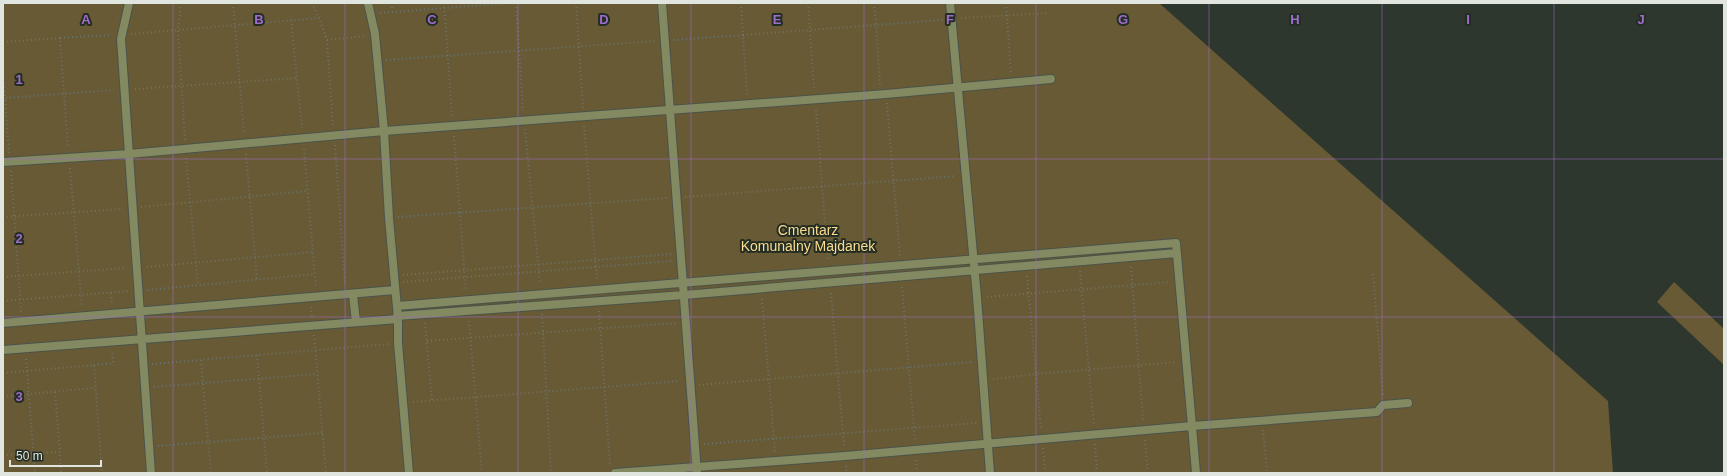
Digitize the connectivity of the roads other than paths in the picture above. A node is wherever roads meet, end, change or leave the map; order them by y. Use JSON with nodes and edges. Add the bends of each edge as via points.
{"nodes":[{"id":1,"x":129,"y":3,"type":"edge"},
{"id":2,"x":368,"y":3,"type":"edge"},
{"id":3,"x":662,"y":3,"type":"edge"},
{"id":4,"x":950,"y":3,"type":"edge"},
{"id":5,"x":1051,"y":79,"type":"dead end"},
{"id":6,"x":957,"y":88,"type":"junction"},
{"id":7,"x":670,"y":110,"type":"junction"},
{"id":8,"x":384,"y":131,"type":"junction"},
{"id":9,"x":129,"y":154,"type":"junction"},
{"id":10,"x":6,"y":162,"type":"edge"},
{"id":11,"x":1177,"y":253,"type":"junction"},
{"id":12,"x":973,"y":260,"type":"junction"},
{"id":13,"x":974,"y":270,"type":"junction"},
{"id":14,"x":395,"y":283,"type":"junction"},
{"id":15,"x":683,"y":283,"type":"junction"},
{"id":16,"x":350,"y":295,"type":"junction"},
{"id":17,"x":684,"y":295,"type":"junction"},
{"id":18,"x":397,"y":306,"type":"junction"},
{"id":19,"x":139,"y":311,"type":"junction"},
{"id":20,"x":398,"y":318,"type":"junction"},
{"id":21,"x":356,"y":322,"type":"junction"},
{"id":22,"x":3,"y":323,"type":"edge"},
{"id":23,"x":141,"y":340,"type":"junction"},
{"id":24,"x":3,"y":350,"type":"edge"},
{"id":25,"x":1408,"y":403,"type":"dead end"},
{"id":26,"x":1192,"y":426,"type":"junction"},
{"id":27,"x":987,"y":444,"type":"junction"},
{"id":28,"x":697,"y":470,"type":"edge"},
{"id":29,"x":151,"y":473,"type":"edge"},
{"id":30,"x":409,"y":473,"type":"edge"},
{"id":31,"x":615,"y":473,"type":"edge"},
{"id":32,"x":990,"y":473,"type":"edge"},
{"id":33,"x":1196,"y":473,"type":"edge"}],
"edges":[{"from":1,"to":9,"type":"street","via":[[122,35]]},
{"from":2,"to":8,"type":"street","via":[[375,34]]},
{"from":3,"to":7,"type":"street"},
{"from":4,"to":6,"type":"street"},
{"from":5,"to":6,"type":"street"},
{"from":6,"to":7,"type":"street"},
{"from":6,"to":12,"type":"street"},
{"from":7,"to":8,"type":"street"},
{"from":7,"to":15,"type":"street"},
{"from":8,"to":9,"type":"street"},
{"from":8,"to":14,"type":"street"},
{"from":9,"to":10,"type":"street"},
{"from":9,"to":19,"type":"street"},
{"from":11,"to":12,"type":"street","via":[[1176,243]]},
{"from":11,"to":13,"type":"street"},
{"from":11,"to":26,"type":"street"},
{"from":12,"to":13,"type":"street"},
{"from":12,"to":15,"type":"street"},
{"from":13,"to":17,"type":"street"},
{"from":13,"to":27,"type":"street"},
{"from":14,"to":16,"type":"street"},
{"from":14,"to":18,"type":"street"},
{"from":15,"to":17,"type":"street"},
{"from":15,"to":18,"type":"street"},
{"from":16,"to":19,"type":"street"},
{"from":16,"to":21,"type":"street"},
{"from":17,"to":20,"type":"street"},
{"from":17,"to":28,"type":"street"},
{"from":18,"to":20,"type":"street"},
{"from":19,"to":22,"type":"street"},
{"from":19,"to":23,"type":"street"},
{"from":20,"to":21,"type":"street"},
{"from":20,"to":30,"type":"street"},
{"from":21,"to":23,"type":"street"},
{"from":23,"to":24,"type":"street"},
{"from":23,"to":29,"type":"street"},
{"from":25,"to":26,"type":"street","via":[[1383,405],[1377,412]]},
{"from":26,"to":27,"type":"street"},
{"from":26,"to":33,"type":"street"},
{"from":27,"to":28,"type":"street"},
{"from":27,"to":32,"type":"street"},
{"from":28,"to":31,"type":"street"}]}
